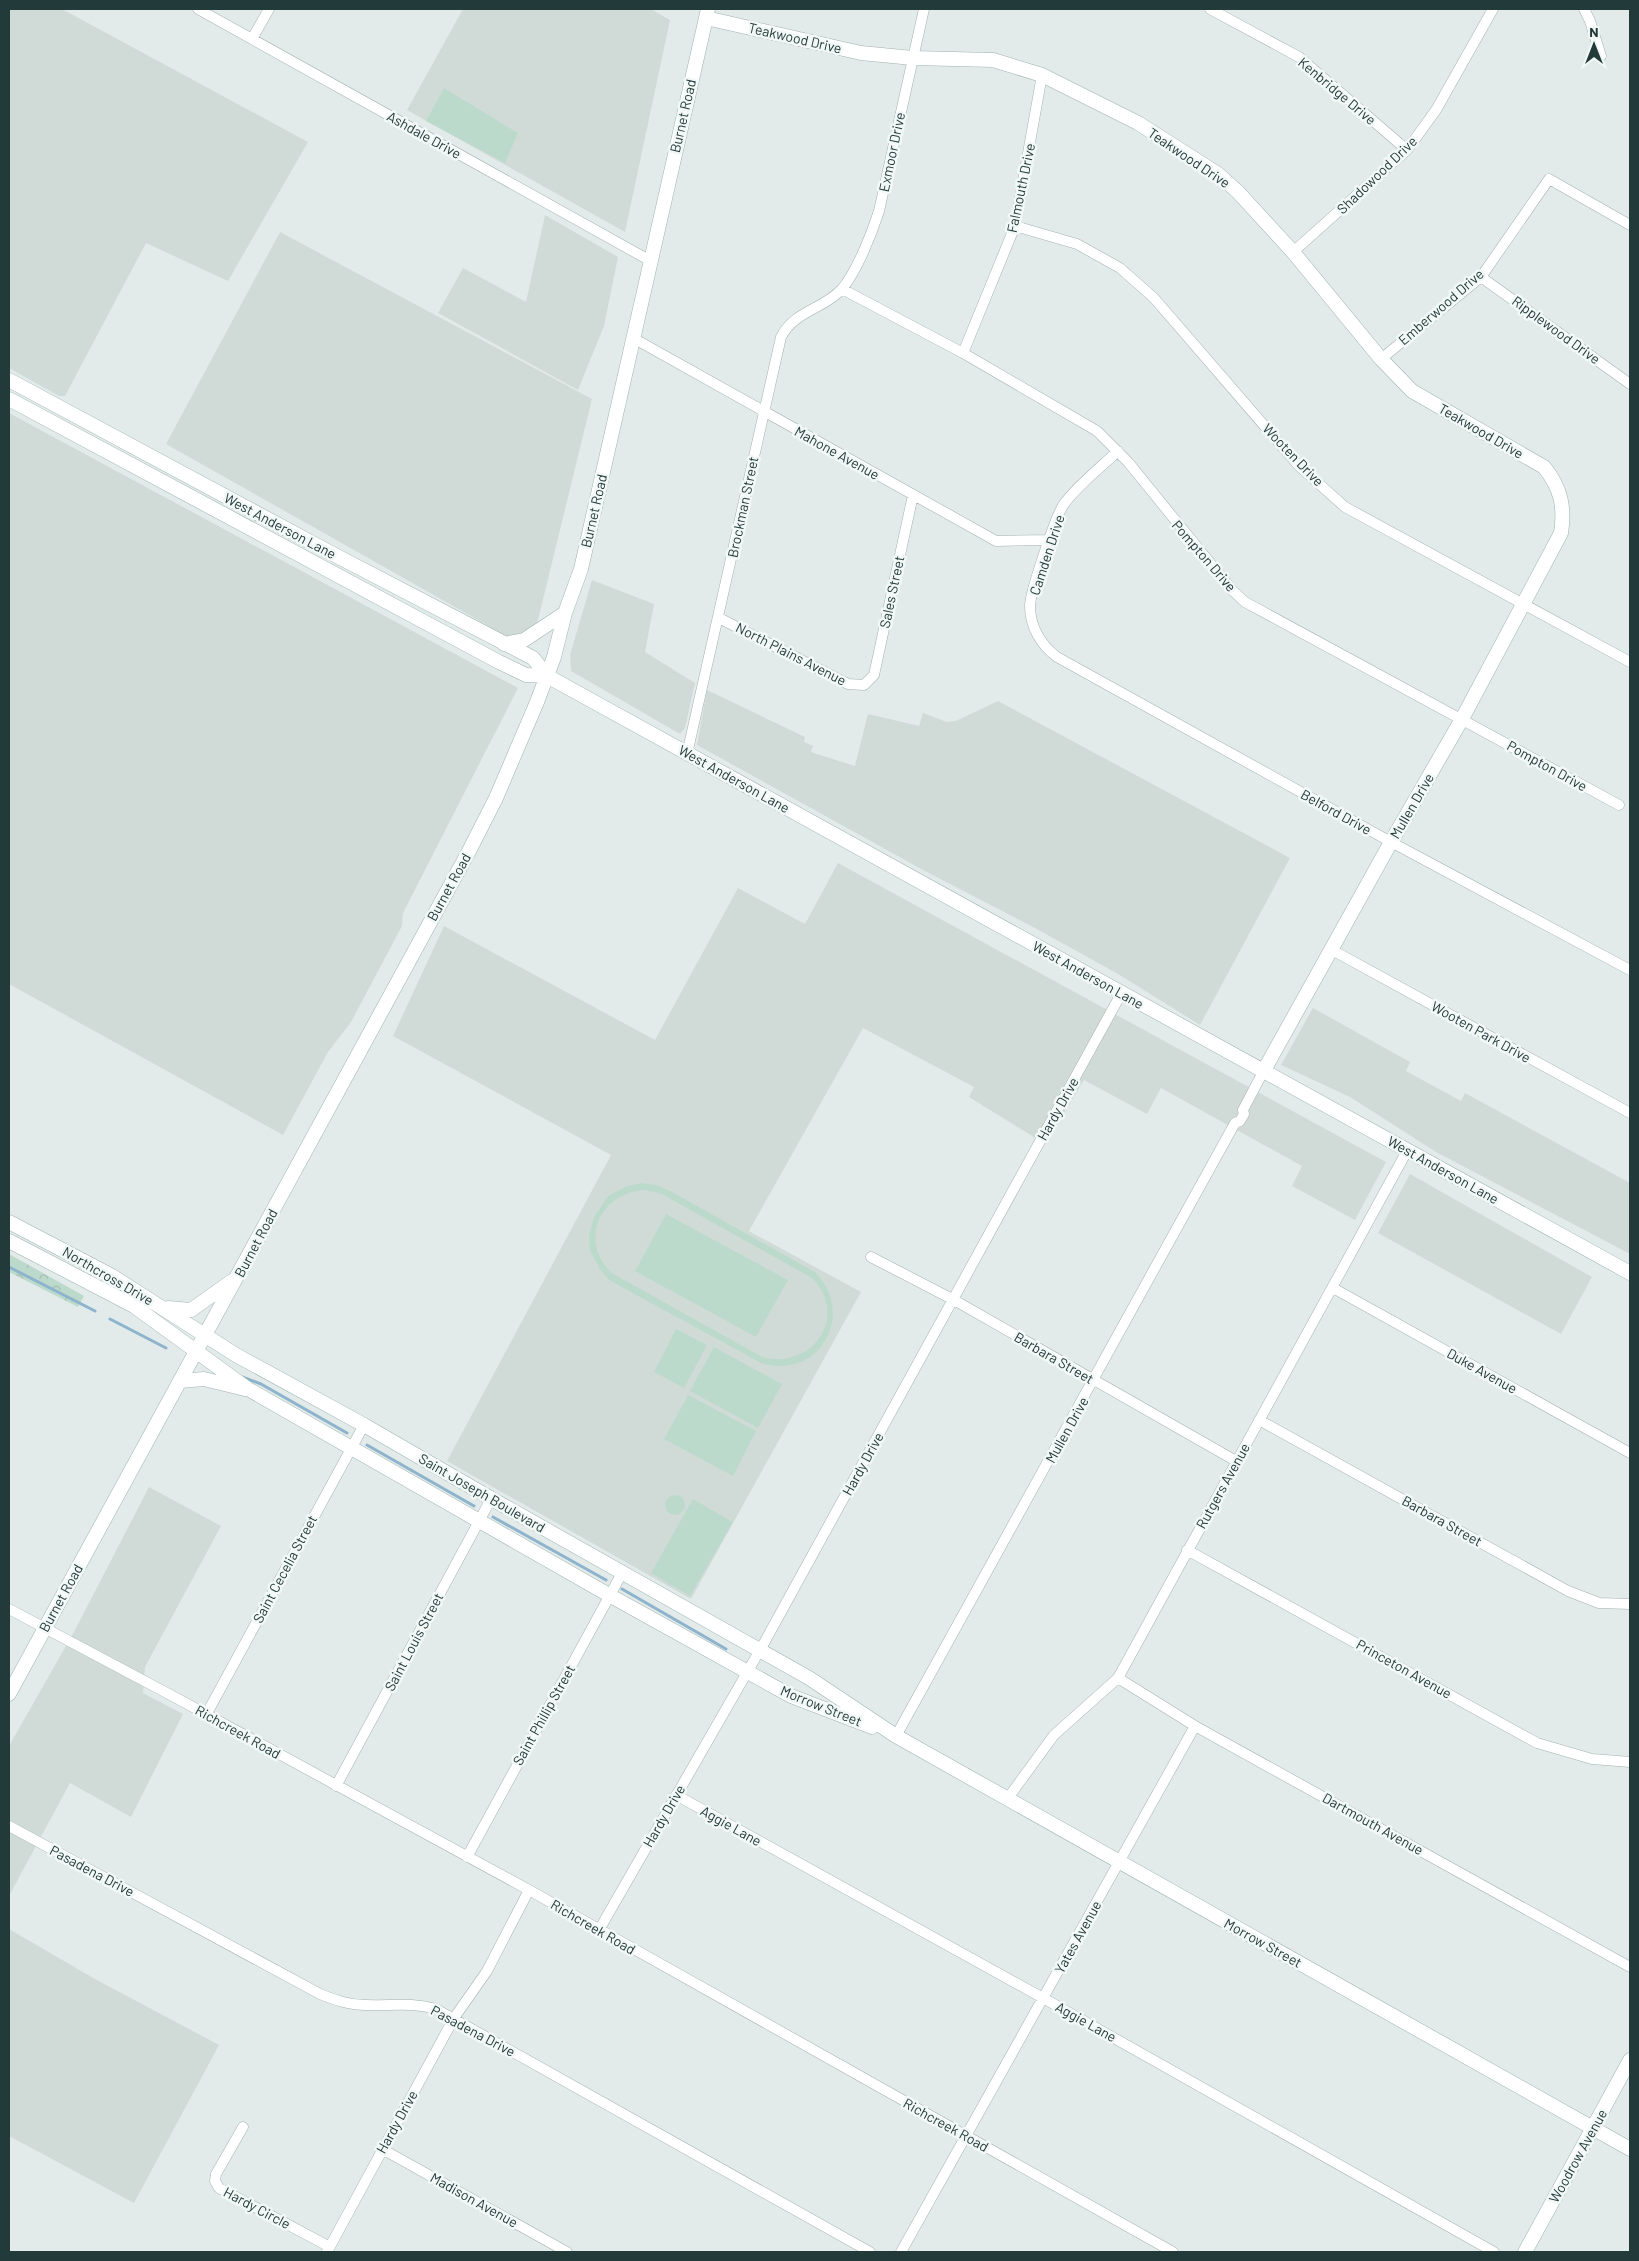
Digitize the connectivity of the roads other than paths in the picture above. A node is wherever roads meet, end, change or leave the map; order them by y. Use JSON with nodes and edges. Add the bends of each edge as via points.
{"nodes":[{"id":1,"x":198,"y":9,"type":"edge"},
{"id":2,"x":269,"y":9,"type":"edge"},
{"id":3,"x":924,"y":9,"type":"edge"},
{"id":4,"x":1210,"y":9,"type":"edge"},
{"id":5,"x":1493,"y":9,"type":"edge"},
{"id":6,"x":1584,"y":9,"type":"edge"},
{"id":7,"x":707,"y":13,"type":"edge"},
{"id":8,"x":252,"y":39,"type":"junction"},
{"id":9,"x":1601,"y":56,"type":"dead end"},
{"id":10,"x":913,"y":58,"type":"junction"},
{"id":11,"x":1042,"y":75,"type":"junction"},
{"id":12,"x":1407,"y":150,"type":"junction"},
{"id":13,"x":1630,"y":225,"type":"edge"},
{"id":14,"x":1016,"y":226,"type":"junction"},
{"id":15,"x":1293,"y":252,"type":"junction"},
{"id":16,"x":649,"y":260,"type":"junction"},
{"id":17,"x":1481,"y":276,"type":"junction"},
{"id":18,"x":842,"y":288,"type":"junction"},
{"id":19,"x":633,"y":338,"type":"junction"},
{"id":20,"x":963,"y":353,"type":"junction"},
{"id":21,"x":1380,"y":359,"type":"junction"},
{"id":22,"x":9,"y":380,"type":"edge"},
{"id":23,"x":1630,"y":384,"type":"edge"},
{"id":24,"x":9,"y":391,"type":"edge"},
{"id":25,"x":40,"y":396,"type":"junction"},
{"id":26,"x":9,"y":399,"type":"edge"},
{"id":27,"x":764,"y":412,"type":"junction"},
{"id":28,"x":99,"y":428,"type":"junction"},
{"id":29,"x":92,"y":443,"type":"junction"},
{"id":30,"x":1118,"y":451,"type":"junction"},
{"id":31,"x":913,"y":496,"type":"junction"},
{"id":32,"x":1561,"y":496,"type":"joint"},
{"id":33,"x":1049,"y":540,"type":"junction"},
{"id":34,"x":320,"y":547,"type":"junction"},
{"id":35,"x":313,"y":561,"type":"junction"},
{"id":36,"x":1524,"y":605,"type":"junction"},
{"id":37,"x":565,"y":613,"type":"junction"},
{"id":38,"x":719,"y":618,"type":"junction"},
{"id":39,"x":504,"y":644,"type":"junction"},
{"id":40,"x":1045,"y":648,"type":"joint"},
{"id":41,"x":1630,"y":662,"type":"edge"},
{"id":42,"x":547,"y":676,"type":"junction"},
{"id":43,"x":864,"y":685,"type":"joint"},
{"id":44,"x":1462,"y":720,"type":"junction"},
{"id":45,"x":687,"y":754,"type":"junction"},
{"id":46,"x":1619,"y":805,"type":"dead end"},
{"id":47,"x":1391,"y":842,"type":"junction"},
{"id":48,"x":1332,"y":950,"type":"junction"},
{"id":49,"x":1630,"y":970,"type":"edge"},
{"id":50,"x":1121,"y":994,"type":"junction"},
{"id":51,"x":1264,"y":1072,"type":"junction"},
{"id":52,"x":1630,"y":1113,"type":"edge"},
{"id":53,"x":1407,"y":1151,"type":"junction"},
{"id":54,"x":9,"y":1222,"type":"edge"},
{"id":55,"x":23,"y":1230,"type":"junction"},
{"id":56,"x":12,"y":1243,"type":"edge"},
{"id":57,"x":871,"y":1257,"type":"dead end"},
{"id":58,"x":1630,"y":1273,"type":"edge"},
{"id":59,"x":238,"y":1277,"type":"junction"},
{"id":60,"x":1333,"y":1288,"type":"junction"},
{"id":61,"x":954,"y":1300,"type":"junction"},
{"id":62,"x":163,"y":1307,"type":"junction"},
{"id":63,"x":205,"y":1335,"type":"junction"},
{"id":64,"x":197,"y":1351,"type":"junction"},
{"id":65,"x":180,"y":1382,"type":"junction"},
{"id":66,"x":1094,"y":1382,"type":"junction"},
{"id":67,"x":248,"y":1389,"type":"junction"},
{"id":68,"x":1259,"y":1420,"type":"junction"},
{"id":69,"x":364,"y":1425,"type":"junction"},
{"id":70,"x":351,"y":1448,"type":"junction"},
{"id":71,"x":1630,"y":1453,"type":"edge"},
{"id":72,"x":1236,"y":1461,"type":"junction"},
{"id":73,"x":491,"y":1499,"type":"junction"},
{"id":74,"x":479,"y":1522,"type":"junction"},
{"id":75,"x":1187,"y":1550,"type":"junction"},
{"id":76,"x":622,"y":1573,"type":"junction"},
{"id":77,"x":609,"y":1595,"type":"junction"},
{"id":78,"x":1630,"y":1604,"type":"edge"},
{"id":79,"x":9,"y":1609,"type":"edge"},
{"id":80,"x":45,"y":1627,"type":"junction"},
{"id":81,"x":759,"y":1651,"type":"junction"},
{"id":82,"x":747,"y":1672,"type":"junction"},
{"id":83,"x":1118,"y":1678,"type":"junction"},
{"id":84,"x":9,"y":1694,"type":"edge"},
{"id":85,"x":206,"y":1715,"type":"junction"},
{"id":86,"x":1194,"y":1726,"type":"junction"},
{"id":87,"x":896,"y":1736,"type":"junction"},
{"id":88,"x":1630,"y":1762,"type":"edge"},
{"id":89,"x":336,"y":1786,"type":"junction"},
{"id":90,"x":676,"y":1795,"type":"junction"},
{"id":91,"x":1008,"y":1798,"type":"junction"},
{"id":92,"x":9,"y":1826,"type":"edge"},
{"id":93,"x":467,"y":1857,"type":"junction"},
{"id":94,"x":1120,"y":1862,"type":"junction"},
{"id":95,"x":529,"y":1890,"type":"junction"},
{"id":96,"x":599,"y":1930,"type":"junction"},
{"id":97,"x":1630,"y":1967,"type":"edge"},
{"id":98,"x":1043,"y":1998,"type":"junction"},
{"id":99,"x":454,"y":2018,"type":"junction"},
{"id":100,"x":1630,"y":2060,"type":"edge"},
{"id":101,"x":243,"y":2127,"type":"dead end"},
{"id":102,"x":1593,"y":2128,"type":"junction"},
{"id":103,"x":966,"y":2136,"type":"junction"},
{"id":104,"x":382,"y":2149,"type":"junction"},
{"id":105,"x":1630,"y":2149,"type":"edge"},
{"id":106,"x":329,"y":2250,"type":"edge"},
{"id":107,"x":566,"y":2252,"type":"edge"},
{"id":108,"x":870,"y":2252,"type":"edge"},
{"id":109,"x":901,"y":2252,"type":"edge"},
{"id":110,"x":1173,"y":2252,"type":"edge"},
{"id":111,"x":1494,"y":2252,"type":"edge"},
{"id":112,"x":1525,"y":2252,"type":"edge"}],
"edges":[{"from":1,"to":8,"type":"street","name":"Ashdale Drive"},
{"from":2,"to":8,"type":"street"},
{"from":3,"to":10,"type":"street","name":"Exmoor Drive"},
{"from":4,"to":12,"type":"street","name":"Kenbridge Drive","via":[[1298,58]]},
{"from":5,"to":12,"type":"street","name":"Shadowood Drive","via":[[1436,110]]},
{"from":6,"to":9,"type":"street"},
{"from":7,"to":10,"type":"street","name":"Teakwood Drive","via":[[838,49]]},
{"from":7,"to":16,"type":"street","name":"Burnet Road"},
{"from":8,"to":16,"type":"street","name":"Ashdale Drive"},
{"from":10,"to":11,"type":"street","name":"Teakwood Drive","via":[[993,60]]},
{"from":10,"to":18,"type":"street","name":"Exmoor Drive","via":[[872,234]]},
{"from":11,"to":14,"type":"street","name":"Falmouth Drive"},
{"from":11,"to":15,"type":"street","name":"Teakwood Drive","via":[[1138,123],[1218,174]]},
{"from":12,"to":15,"type":"street","name":"Shadowood Drive"},
{"from":13,"to":17,"type":"street","name":"Emberwood Drive","via":[[1549,179]]},
{"from":14,"to":20,"type":"street","name":"Falmouth Drive"},
{"from":14,"to":36,"type":"street","name":"Wooten Drive","via":[[1076,244],[1120,268],[1154,298],[1299,466],[1345,507]]},
{"from":15,"to":21,"type":"street","name":"Teakwood Drive"},
{"from":16,"to":19,"type":"street","name":"Burnet Road"},
{"from":17,"to":21,"type":"street","name":"Emberwood Drive"},
{"from":17,"to":23,"type":"street","name":"Ripplewood Drive"},
{"from":18,"to":20,"type":"street","name":"Pompton Drive"},
{"from":18,"to":27,"type":"street","name":"Brockman Street","via":[[786,327]]},
{"from":19,"to":27,"type":"street","name":"Mahone Avenue"},
{"from":19,"to":37,"type":"street","name":"Burnet Road","via":[[581,569]]},
{"from":20,"to":30,"type":"street","name":"Pompton Drive","via":[[1097,431]]},
{"from":21,"to":32,"type":"street","name":"Teakwood Drive","via":[[1412,391],[1544,467],[1554,479]]},
{"from":22,"to":25,"type":"street","name":"West Anderson Lane"},
{"from":24,"to":25,"type":"street","via":[[26,400]]},
{"from":25,"to":28,"type":"street","name":"West Anderson Lane"},
{"from":26,"to":29,"type":"street","name":"West Anderson Lane"},
{"from":27,"to":31,"type":"street","name":"Mahone Avenue"},
{"from":27,"to":38,"type":"street","name":"Brockman Street"},
{"from":28,"to":29,"type":"street"},
{"from":28,"to":34,"type":"street","name":"West Anderson Lane"},
{"from":29,"to":35,"type":"street","name":"West Anderson Lane"},
{"from":30,"to":33,"type":"street","name":"Camden Drive","via":[[1063,505]]},
{"from":30,"to":44,"type":"street","name":"Pompton Drive","via":[[1245,602]]},
{"from":31,"to":33,"type":"street","name":"Mahone Avenue","via":[[996,541]]},
{"from":31,"to":43,"type":"street","name":"Sales Street","via":[[874,675]]},
{"from":32,"to":36,"type":"street","name":"Mullen Drive","via":[[1564,514],[1561,533]]},
{"from":33,"to":40,"type":"street","name":"Camden Drive","via":[[1030,605],[1035,631]]},
{"from":34,"to":35,"type":"street"},
{"from":34,"to":39,"type":"street","name":"West Anderson Lane"},
{"from":35,"to":42,"type":"street","name":"West Anderson Lane","via":[[526,675]]},
{"from":36,"to":41,"type":"street","name":"Wooten Drive"},
{"from":36,"to":44,"type":"street","name":"Mullen Drive"},
{"from":37,"to":39,"type":"street","via":[[524,640]]},
{"from":37,"to":42,"type":"street","name":"Burnet Road"},
{"from":38,"to":43,"type":"street","name":"North Plains Avenue","via":[[848,684]]},
{"from":38,"to":45,"type":"street","name":"Brockman Street"},
{"from":39,"to":42,"type":"street","name":"West Anderson Lane","via":[[533,658]]},
{"from":40,"to":47,"type":"street","name":"Belford Drive"},
{"from":42,"to":45,"type":"street","name":"West Anderson Lane"},
{"from":42,"to":59,"type":"street","name":"Burnet Road","via":[[500,789],[468,853]]},
{"from":44,"to":46,"type":"street","name":"Pompton Drive"},
{"from":44,"to":47,"type":"street","name":"Mullen Drive"},
{"from":45,"to":50,"type":"street","name":"West Anderson Lane"},
{"from":47,"to":48,"type":"street","name":"Mullen Drive"},
{"from":47,"to":49,"type":"street","name":"Belford Drive"},
{"from":48,"to":51,"type":"street","name":"Mullen Drive"},
{"from":48,"to":52,"type":"street","name":"Wooten Park Drive"},
{"from":50,"to":51,"type":"street","name":"West Anderson Lane"},
{"from":50,"to":61,"type":"street","name":"Hardy Drive"},
{"from":51,"to":53,"type":"street","name":"West Anderson Lane"},
{"from":51,"to":66,"type":"street","name":"Mullen Drive","via":[[1243,1110],[1244,1114],[1235,1123]]},
{"from":53,"to":58,"type":"street","name":"West Anderson Lane"},
{"from":53,"to":60,"type":"street","name":"Rutgers Avenue"},
{"from":54,"to":55,"type":"street","name":"Northcross Drive"},
{"from":55,"to":56,"type":"street"},
{"from":55,"to":62,"type":"street","name":"Northcross Drive","via":[[112,1276]]},
{"from":56,"to":64,"type":"street","name":"Northcross Drive","via":[[134,1306]]},
{"from":57,"to":61,"type":"street","name":"Barbara Street"},
{"from":59,"to":62,"type":"street","via":[[191,1310]]},
{"from":59,"to":63,"type":"street","name":"Burnet Road"},
{"from":60,"to":68,"type":"street","name":"Rutgers Avenue"},
{"from":60,"to":71,"type":"street","name":"Duke Avenue"},
{"from":61,"to":66,"type":"street","name":"Barbara Street"},
{"from":61,"to":81,"type":"street","name":"Hardy Drive"},
{"from":62,"to":63,"type":"street","name":"Northcross Drive"},
{"from":63,"to":64,"type":"street","name":"Burnet Road"},
{"from":63,"to":69,"type":"street","name":"Saint Joseph Boulevard","via":[[236,1356]]},
{"from":64,"to":65,"type":"street","name":"Burnet Road"},
{"from":64,"to":67,"type":"street","name":"Saint Joseph Boulevard"},
{"from":65,"to":67,"type":"street","via":[[204,1379]]},
{"from":65,"to":80,"type":"street","name":"Burnet Road"},
{"from":66,"to":72,"type":"street","name":"Barbara Street"},
{"from":66,"to":87,"type":"street","name":"Mullen Drive"},
{"from":67,"to":70,"type":"street","name":"Saint Joseph Boulevard"},
{"from":68,"to":72,"type":"street","name":"Rutgers Avenue"},
{"from":68,"to":78,"type":"street","name":"Barbara Street","via":[[1568,1591],[1600,1603]]},
{"from":69,"to":70,"type":"street","name":"Saint Cecelia Street"},
{"from":69,"to":73,"type":"street","name":"Saint Joseph Boulevard"},
{"from":70,"to":74,"type":"street","name":"Saint Joseph Boulevard"},
{"from":70,"to":85,"type":"street","name":"Saint Cecelia Street"},
{"from":72,"to":75,"type":"street","name":"Rutgers Avenue"},
{"from":73,"to":74,"type":"street","name":"Saint Louis Street"},
{"from":73,"to":76,"type":"street","name":"Saint Joseph Boulevard"},
{"from":74,"to":77,"type":"street","name":"Saint Joseph Boulevard"},
{"from":74,"to":89,"type":"street","name":"Saint Louis Street"},
{"from":75,"to":83,"type":"street","name":"Rutgers Avenue"},
{"from":75,"to":88,"type":"street","name":"Princeton Avenue","via":[[1537,1743],[1585,1757]]},
{"from":76,"to":77,"type":"street","name":"Saint Phillip Street"},
{"from":76,"to":81,"type":"street","name":"Saint Joseph Boulevard"},
{"from":77,"to":82,"type":"street","name":"Saint Joseph Boulevard"},
{"from":77,"to":93,"type":"street","name":"Saint Phillip Street"},
{"from":79,"to":80,"type":"street","name":"Richcreek Road"},
{"from":80,"to":84,"type":"street","name":"Burnet Road"},
{"from":80,"to":85,"type":"street","name":"Richcreek Road"},
{"from":81,"to":82,"type":"street","name":"Hardy Drive"},
{"from":81,"to":87,"type":"street","name":"Morrow Street","via":[[809,1678]]},
{"from":82,"to":87,"type":"street","name":"Morrow Street","via":[[791,1696]]},
{"from":82,"to":90,"type":"street","name":"Hardy Drive"},
{"from":83,"to":86,"type":"street","name":"Dartmouth Avenue"},
{"from":83,"to":91,"type":"street","name":"Rutgers Avenue","via":[[1054,1735]]},
{"from":85,"to":89,"type":"street","name":"Richcreek Road"},
{"from":86,"to":94,"type":"street","name":"Yates Avenue"},
{"from":86,"to":97,"type":"street","name":"Dartmouth Avenue"},
{"from":87,"to":91,"type":"street","name":"Morrow Street"},
{"from":89,"to":93,"type":"street","name":"Richcreek Road"},
{"from":90,"to":96,"type":"street","name":"Hardy Drive"},
{"from":90,"to":98,"type":"street","name":"Aggie Lane"},
{"from":91,"to":94,"type":"street","name":"Morrow Street"},
{"from":92,"to":99,"type":"street","name":"Pasadena Drive","via":[[320,1994],[341,2002],[364,2005],[410,2003]]},
{"from":93,"to":95,"type":"street","name":"Richcreek Road"},
{"from":94,"to":98,"type":"street","name":"Yates Avenue"},
{"from":94,"to":102,"type":"street","name":"Morrow Street"},
{"from":95,"to":96,"type":"street","name":"Richcreek Road"},
{"from":95,"to":99,"type":"street","name":"Hardy Drive","via":[[487,1971]]},
{"from":96,"to":103,"type":"street","name":"Richcreek Road"},
{"from":98,"to":103,"type":"street","name":"Yates Avenue"},
{"from":98,"to":111,"type":"street","name":"Aggie Lane"},
{"from":99,"to":104,"type":"street","name":"Hardy Drive"},
{"from":99,"to":108,"type":"street","name":"Pasadena Drive"},
{"from":100,"to":102,"type":"street","name":"Woodrow Avenue"},
{"from":101,"to":106,"type":"street","name":"Hardy Circle","via":[[216,2174],[219,2188]]},
{"from":102,"to":105,"type":"street","name":"Morrow Street"},
{"from":102,"to":112,"type":"street","name":"Woodrow Avenue"},
{"from":103,"to":109,"type":"street","name":"Yates Avenue"},
{"from":103,"to":110,"type":"street","name":"Richcreek Road"},
{"from":104,"to":106,"type":"street","name":"Hardy Drive"},
{"from":104,"to":107,"type":"street","name":"Madison Avenue"}]}
